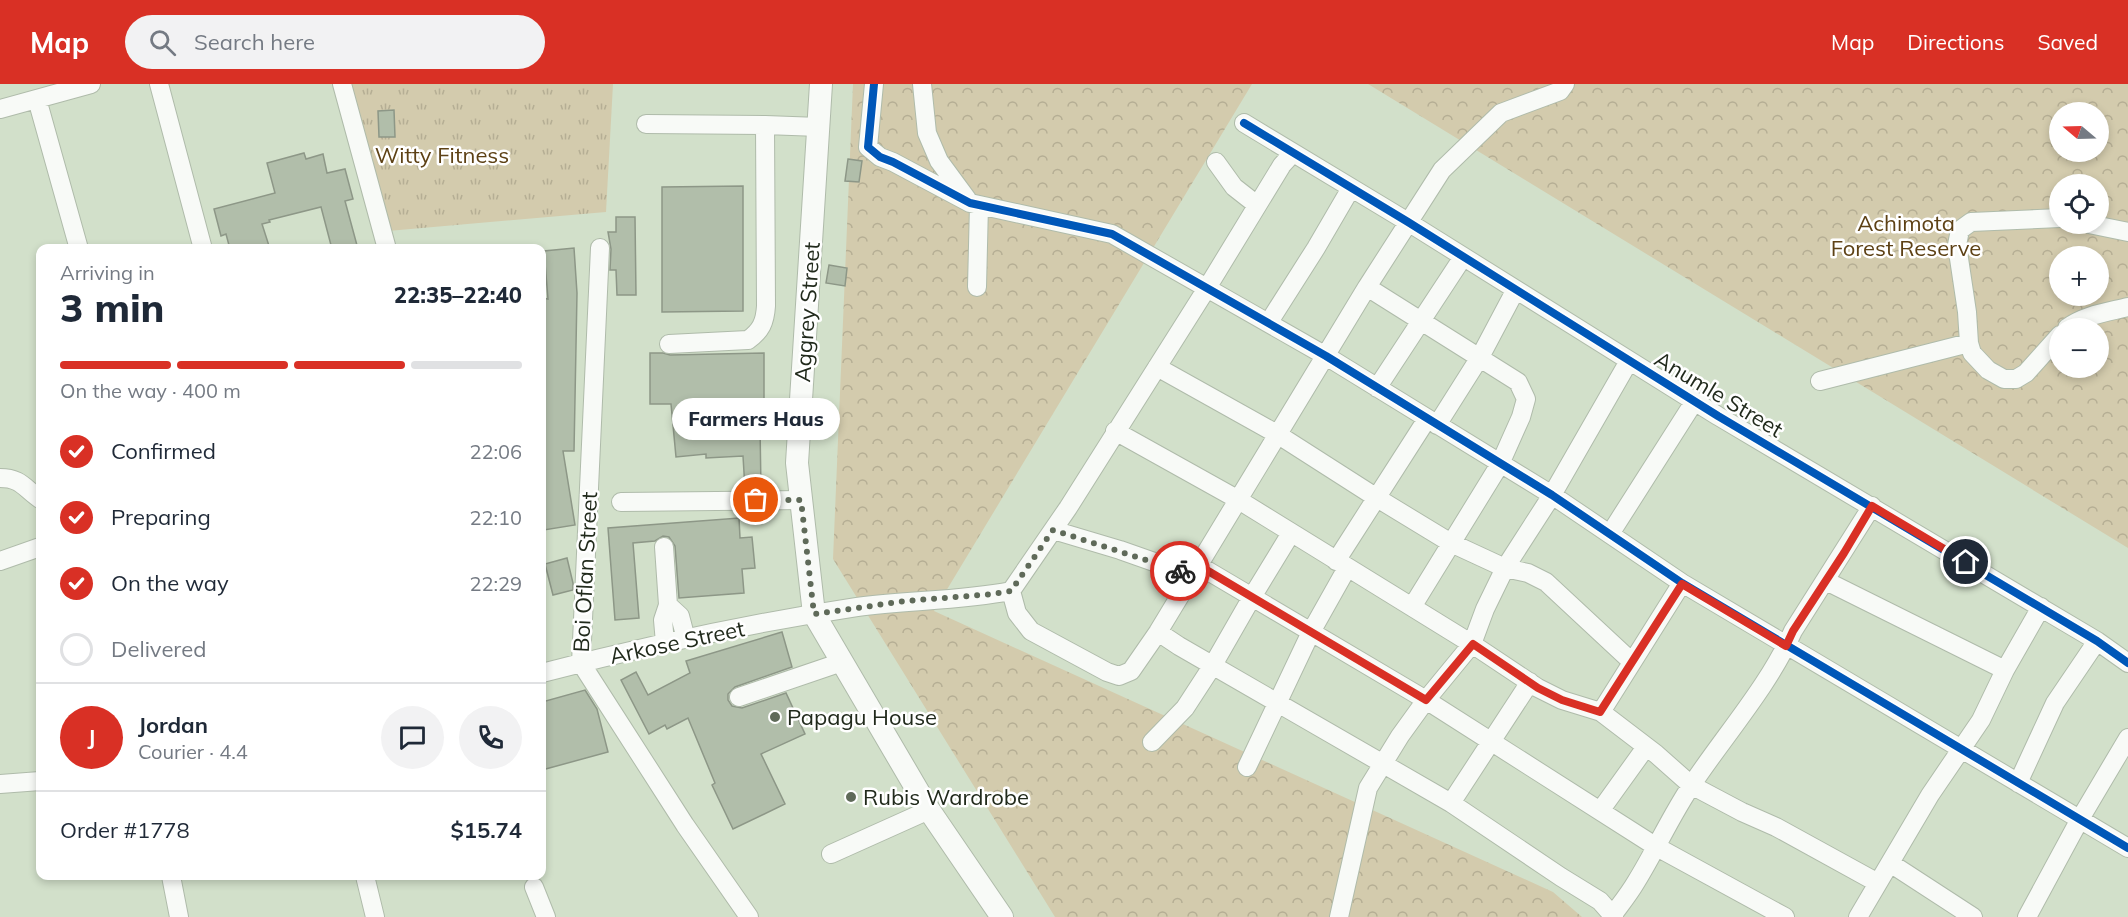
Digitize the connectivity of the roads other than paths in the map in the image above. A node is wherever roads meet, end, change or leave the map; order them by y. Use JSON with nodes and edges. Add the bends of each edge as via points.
{"nodes":[{"id":1,"x":91,"y":84,"type":"edge"},
{"id":2,"x":159,"y":84,"type":"edge"},
{"id":3,"x":342,"y":84,"type":"edge"},
{"id":4,"x":821,"y":84,"type":"edge"},
{"id":5,"x":874,"y":84,"type":"edge"},
{"id":6,"x":922,"y":84,"type":"edge"},
{"id":7,"x":1565,"y":84,"type":"edge"},
{"id":8,"x":37,"y":99,"type":"junction"},
{"id":9,"x":0,"y":109,"type":"edge"},
{"id":10,"x":1244,"y":123,"type":"dead end"},
{"id":11,"x":646,"y":124,"type":"dead end"},
{"id":12,"x":765,"y":125,"type":"junction"},
{"id":13,"x":819,"y":126,"type":"junction"},
{"id":14,"x":1293,"y":153,"type":"junction"},
{"id":15,"x":1216,"y":162,"type":"dead end"},
{"id":16,"x":1350,"y":188,"type":"junction"},
{"id":17,"x":975,"y":204,"type":"junction"},
{"id":18,"x":1257,"y":205,"type":"junction"},
{"id":19,"x":2049,"y":218,"type":"edge"},
{"id":20,"x":1408,"y":222,"type":"junction"},
{"id":21,"x":2109,"y":228,"type":"edge"},
{"id":22,"x":2128,"y":232,"type":"edge"},
{"id":23,"x":78,"y":244,"type":"edge"},
{"id":24,"x":201,"y":244,"type":"edge"},
{"id":25,"x":386,"y":244,"type":"edge"},
{"id":26,"x":600,"y":248,"type":"dead end"},
{"id":27,"x":1463,"y":257,"type":"junction"},
{"id":28,"x":1366,"y":287,"type":"junction"},
{"id":29,"x":977,"y":288,"type":"dead end"},
{"id":30,"x":1207,"y":288,"type":"junction"},
{"id":31,"x":1515,"y":291,"type":"junction"},
{"id":32,"x":2128,"y":307,"type":"edge"},
{"id":33,"x":2088,"y":318,"type":"edge"},
{"id":34,"x":1269,"y":322,"type":"junction"},
{"id":35,"x":1421,"y":322,"type":"junction"},
{"id":36,"x":1969,"y":343,"type":"junction"},
{"id":37,"x":669,"y":344,"type":"dead end"},
{"id":38,"x":2049,"y":347,"type":"edge"},
{"id":39,"x":1326,"y":356,"type":"junction"},
{"id":40,"x":1480,"y":357,"type":"junction"},
{"id":41,"x":1629,"y":362,"type":"junction"},
{"id":42,"x":1156,"y":367,"type":"junction"},
{"id":43,"x":1820,"y":381,"type":"dead end"},
{"id":44,"x":1377,"y":388,"type":"junction"},
{"id":45,"x":1694,"y":402,"type":"junction"},
{"id":46,"x":1432,"y":422,"type":"junction"},
{"id":47,"x":1115,"y":431,"type":"junction"},
{"id":48,"x":1277,"y":434,"type":"junction"},
{"id":49,"x":1500,"y":464,"type":"junction"},
{"id":50,"x":0,"y":478,"type":"edge"},
{"id":51,"x":1552,"y":495,"type":"junction"},
{"id":52,"x":36,"y":496,"type":"edge"},
{"id":53,"x":1377,"y":498,"type":"junction"},
{"id":54,"x":1237,"y":499,"type":"junction"},
{"id":55,"x":801,"y":500,"type":"junction"},
{"id":56,"x":621,"y":502,"type":"dead end"},
{"id":57,"x":1872,"y":506,"type":"junction"},
{"id":58,"x":1053,"y":530,"type":"junction"},
{"id":59,"x":1291,"y":533,"type":"junction"},
{"id":60,"x":1610,"y":534,"type":"junction"},
{"id":61,"x":1451,"y":543,"type":"junction"},
{"id":62,"x":664,"y":547,"type":"dead end"},
{"id":63,"x":36,"y":548,"type":"edge"},
{"id":64,"x":0,"y":561,"type":"edge"},
{"id":65,"x":1342,"y":564,"type":"junction"},
{"id":66,"x":1505,"y":568,"type":"junction"},
{"id":67,"x":1194,"y":570,"type":"junction"},
{"id":68,"x":1826,"y":581,"type":"junction"},
{"id":69,"x":1682,"y":584,"type":"junction"},
{"id":70,"x":1011,"y":591,"type":"junction"},
{"id":71,"x":1252,"y":597,"type":"junction"},
{"id":72,"x":668,"y":605,"type":"junction"},
{"id":73,"x":1412,"y":607,"type":"junction"},
{"id":74,"x":2041,"y":607,"type":"junction"},
{"id":75,"x":814,"y":614,"type":"junction"},
{"id":76,"x":1158,"y":632,"type":"junction"},
{"id":77,"x":1311,"y":632,"type":"junction"},
{"id":78,"x":686,"y":639,"type":"junction"},
{"id":79,"x":2097,"y":641,"type":"junction"},
{"id":80,"x":665,"y":643,"type":"junction"},
{"id":81,"x":1473,"y":644,"type":"junction"},
{"id":82,"x":1786,"y":646,"type":"junction"},
{"id":83,"x":842,"y":662,"type":"junction"},
{"id":84,"x":1632,"y":662,"type":"junction"},
{"id":85,"x":581,"y":663,"type":"junction"},
{"id":86,"x":2128,"y":663,"type":"edge"},
{"id":87,"x":1213,"y":665,"type":"junction"},
{"id":88,"x":2005,"y":670,"type":"junction"},
{"id":89,"x":546,"y":672,"type":"edge"},
{"id":90,"x":1530,"y":682,"type":"junction"},
{"id":91,"x":739,"y":698,"type":"dead end"},
{"id":92,"x":1426,"y":700,"type":"junction"},
{"id":93,"x":1277,"y":702,"type":"junction"},
{"id":94,"x":1600,"y":712,"type":"junction"},
{"id":95,"x":2128,"y":738,"type":"edge"},
{"id":96,"x":1152,"y":742,"type":"dead end"},
{"id":97,"x":1492,"y":742,"type":"junction"},
{"id":98,"x":1646,"y":747,"type":"junction"},
{"id":99,"x":1961,"y":751,"type":"junction"},
{"id":100,"x":1384,"y":764,"type":"junction"},
{"id":101,"x":1248,"y":767,"type":"dead end"},
{"id":102,"x":36,"y":782,"type":"edge"},
{"id":103,"x":2018,"y":783,"type":"junction"},
{"id":104,"x":0,"y":784,"type":"edge"},
{"id":105,"x":1691,"y":785,"type":"junction"},
{"id":106,"x":1451,"y":803,"type":"junction"},
{"id":107,"x":929,"y":810,"type":"junction"},
{"id":108,"x":1600,"y":811,"type":"junction"},
{"id":109,"x":2080,"y":819,"type":"junction"},
{"id":110,"x":1655,"y":846,"type":"junction"},
{"id":111,"x":2128,"y":848,"type":"edge"},
{"id":112,"x":831,"y":854,"type":"dead end"},
{"id":113,"x":1890,"y":863,"type":"junction"},
{"id":114,"x":366,"y":880,"type":"edge"},
{"id":115,"x":172,"y":881,"type":"edge"},
{"id":116,"x":1878,"y":883,"type":"junction"},
{"id":117,"x":534,"y":888,"type":"dead end"},
{"id":118,"x":997,"y":915,"type":"edge"},
{"id":119,"x":1613,"y":916,"type":"edge"},
{"id":120,"x":165,"y":917,"type":"edge"},
{"id":121,"x":179,"y":917,"type":"edge"},
{"id":122,"x":375,"y":917,"type":"edge"},
{"id":123,"x":546,"y":917,"type":"edge"},
{"id":124,"x":749,"y":917,"type":"edge"},
{"id":125,"x":1339,"y":917,"type":"edge"},
{"id":126,"x":1785,"y":917,"type":"edge"},
{"id":127,"x":1858,"y":917,"type":"edge"},
{"id":128,"x":1973,"y":917,"type":"edge"},
{"id":129,"x":2028,"y":917,"type":"edge"}],
"edges":[{"from":1,"to":8,"type":"street"},
{"from":2,"to":24,"type":"street"},
{"from":3,"to":25,"type":"street"},
{"from":4,"to":13,"type":"main road","name":"Aggrey Street"},
{"from":5,"to":17,"type":"street","via":[[868,147],[880,157]]},
{"from":6,"to":17,"type":"street","via":[[927,133],[939,161]]},
{"from":7,"to":20,"type":"street","via":[[1560,91],[1501,113],[1442,170]]},
{"from":8,"to":9,"type":"street"},
{"from":8,"to":23,"type":"street"},
{"from":10,"to":14,"type":"street","name":"Anumle Street"},
{"from":11,"to":12,"type":"street"},
{"from":12,"to":13,"type":"street"},
{"from":12,"to":37,"type":"street","via":[[765,321],[748,340]]},
{"from":13,"to":55,"type":"main road","name":"Aggrey Street","via":[[797,463]]},
{"from":14,"to":16,"type":"street","name":"Anumle Street"},
{"from":14,"to":18,"type":"street"},
{"from":15,"to":18,"type":"street","via":[[1233,187]]},
{"from":16,"to":20,"type":"street","name":"Anumle Street"},
{"from":16,"to":34,"type":"street"},
{"from":17,"to":29,"type":"street"},
{"from":17,"to":30,"type":"street","via":[[1112,234]]},
{"from":18,"to":30,"type":"street"},
{"from":19,"to":36,"type":"street","via":[[1971,222],[1960,230],[1957,245]]},
{"from":20,"to":27,"type":"street","name":"Anumle Street"},
{"from":20,"to":28,"type":"street"},
{"from":21,"to":22,"type":"street"},
{"from":26,"to":85,"type":"street","name":"Boi Oflan Street"},
{"from":27,"to":31,"type":"street","name":"Anumle Street"},
{"from":27,"to":35,"type":"street"},
{"from":28,"to":35,"type":"street"},
{"from":28,"to":39,"type":"street"},
{"from":30,"to":34,"type":"street"},
{"from":30,"to":42,"type":"street"},
{"from":31,"to":40,"type":"street"},
{"from":31,"to":41,"type":"street","name":"Anumle Street"},
{"from":32,"to":33,"type":"street"},
{"from":34,"to":39,"type":"street"},
{"from":35,"to":40,"type":"street"},
{"from":35,"to":44,"type":"street"},
{"from":36,"to":38,"type":"street","via":[[1988,370],[2004,379],[2016,379],[2026,373]]},
{"from":36,"to":43,"type":"street"},
{"from":39,"to":44,"type":"street"},
{"from":39,"to":48,"type":"street"},
{"from":40,"to":46,"type":"street"},
{"from":40,"to":49,"type":"street","via":[[1518,382],[1526,399]]},
{"from":41,"to":45,"type":"street","name":"Anumle Street"},
{"from":41,"to":51,"type":"street"},
{"from":42,"to":47,"type":"street"},
{"from":42,"to":48,"type":"street"},
{"from":44,"to":46,"type":"street"},
{"from":45,"to":57,"type":"street","name":"Anumle Street"},
{"from":45,"to":60,"type":"street"},
{"from":46,"to":49,"type":"street"},
{"from":46,"to":53,"type":"street"},
{"from":47,"to":54,"type":"street"},
{"from":47,"to":58,"type":"street"},
{"from":48,"to":53,"type":"street"},
{"from":48,"to":54,"type":"street"},
{"from":49,"to":51,"type":"street"},
{"from":49,"to":61,"type":"street"},
{"from":50,"to":52,"type":"street","via":[[19,481]]},
{"from":51,"to":60,"type":"street"},
{"from":51,"to":66,"type":"street"},
{"from":53,"to":61,"type":"street"},
{"from":53,"to":65,"type":"street"},
{"from":54,"to":59,"type":"street"},
{"from":54,"to":67,"type":"street"},
{"from":55,"to":56,"type":"street"},
{"from":55,"to":75,"type":"main road","name":"Aggrey Street"},
{"from":57,"to":68,"type":"street"},
{"from":57,"to":74,"type":"street","name":"Anumle Street"},
{"from":58,"to":67,"type":"street"},
{"from":58,"to":70,"type":"street"},
{"from":59,"to":65,"type":"street"},
{"from":59,"to":71,"type":"street"},
{"from":60,"to":69,"type":"street"},
{"from":61,"to":66,"type":"street"},
{"from":61,"to":73,"type":"street"},
{"from":62,"to":72,"type":"street"},
{"from":63,"to":64,"type":"street"},
{"from":65,"to":73,"type":"street"},
{"from":65,"to":77,"type":"street"},
{"from":66,"to":81,"type":"street"},
{"from":66,"to":84,"type":"street","via":[[1546,582]]},
{"from":67,"to":71,"type":"street"},
{"from":67,"to":76,"type":"street"},
{"from":68,"to":82,"type":"street"},
{"from":68,"to":88,"type":"street"},
{"from":69,"to":82,"type":"street"},
{"from":69,"to":84,"type":"street"},
{"from":70,"to":75,"type":"street","name":"Arkose Street"},
{"from":70,"to":76,"type":"street","via":[[1017,613],[1030,631],[1119,676],[1131,671]]},
{"from":71,"to":77,"type":"street"},
{"from":71,"to":87,"type":"street"},
{"from":72,"to":78,"type":"street","via":[[680,616]]},
{"from":72,"to":80,"type":"street","via":[[663,620]]},
{"from":73,"to":81,"type":"street"},
{"from":74,"to":79,"type":"street","name":"Anumle Street"},
{"from":74,"to":88,"type":"street"},
{"from":75,"to":78,"type":"street","name":"Arkose Street"},
{"from":75,"to":83,"type":"main road","name":"Aggrey Street"},
{"from":76,"to":87,"type":"street"},
{"from":77,"to":92,"type":"street"},
{"from":77,"to":93,"type":"street"},
{"from":78,"to":80,"type":"street","name":"Arkose Street"},
{"from":79,"to":86,"type":"street","name":"Anumle Street"},
{"from":79,"to":103,"type":"street","via":[[2055,703]]},
{"from":80,"to":85,"type":"street","name":"Arkose Street"},
{"from":81,"to":90,"type":"street"},
{"from":81,"to":92,"type":"street"},
{"from":82,"to":99,"type":"street"},
{"from":82,"to":105,"type":"street"},
{"from":83,"to":91,"type":"street"},
{"from":83,"to":107,"type":"main road","name":"Aggrey Street"},
{"from":84,"to":94,"type":"street"},
{"from":85,"to":89,"type":"street","name":"Arkose Street"},
{"from":85,"to":124,"type":"street","name":"Boi Oflan Street"},
{"from":87,"to":93,"type":"street"},
{"from":87,"to":96,"type":"street","via":[[1185,708]]},
{"from":88,"to":99,"type":"street"},
{"from":90,"to":94,"type":"street","via":[[1562,700]]},
{"from":90,"to":97,"type":"street"},
{"from":92,"to":97,"type":"street"},
{"from":92,"to":100,"type":"street"},
{"from":93,"to":100,"type":"street"},
{"from":93,"to":101,"type":"street"},
{"from":94,"to":98,"type":"street"},
{"from":95,"to":109,"type":"street"},
{"from":97,"to":106,"type":"street"},
{"from":97,"to":108,"type":"street"},
{"from":98,"to":105,"type":"street"},
{"from":98,"to":108,"type":"street"},
{"from":99,"to":103,"type":"street"},
{"from":99,"to":113,"type":"street"},
{"from":100,"to":106,"type":"street"},
{"from":100,"to":125,"type":"street","via":[[1368,788]]},
{"from":102,"to":104,"type":"street"},
{"from":103,"to":109,"type":"street"},
{"from":105,"to":110,"type":"street"},
{"from":105,"to":116,"type":"street"},
{"from":106,"to":119,"type":"street","via":[[1600,901]]},
{"from":107,"to":112,"type":"street"},
{"from":107,"to":118,"type":"main road","name":"Aggrey Street"},
{"from":108,"to":110,"type":"street"},
{"from":109,"to":111,"type":"street"},
{"from":109,"to":129,"type":"street"},
{"from":110,"to":119,"type":"street"},
{"from":110,"to":126,"type":"street"},
{"from":113,"to":116,"type":"street"},
{"from":113,"to":128,"type":"street"},
{"from":114,"to":122,"type":"street"},
{"from":115,"to":120,"type":"street"},
{"from":115,"to":121,"type":"street"},
{"from":116,"to":127,"type":"street"},
{"from":117,"to":123,"type":"street"}]}
